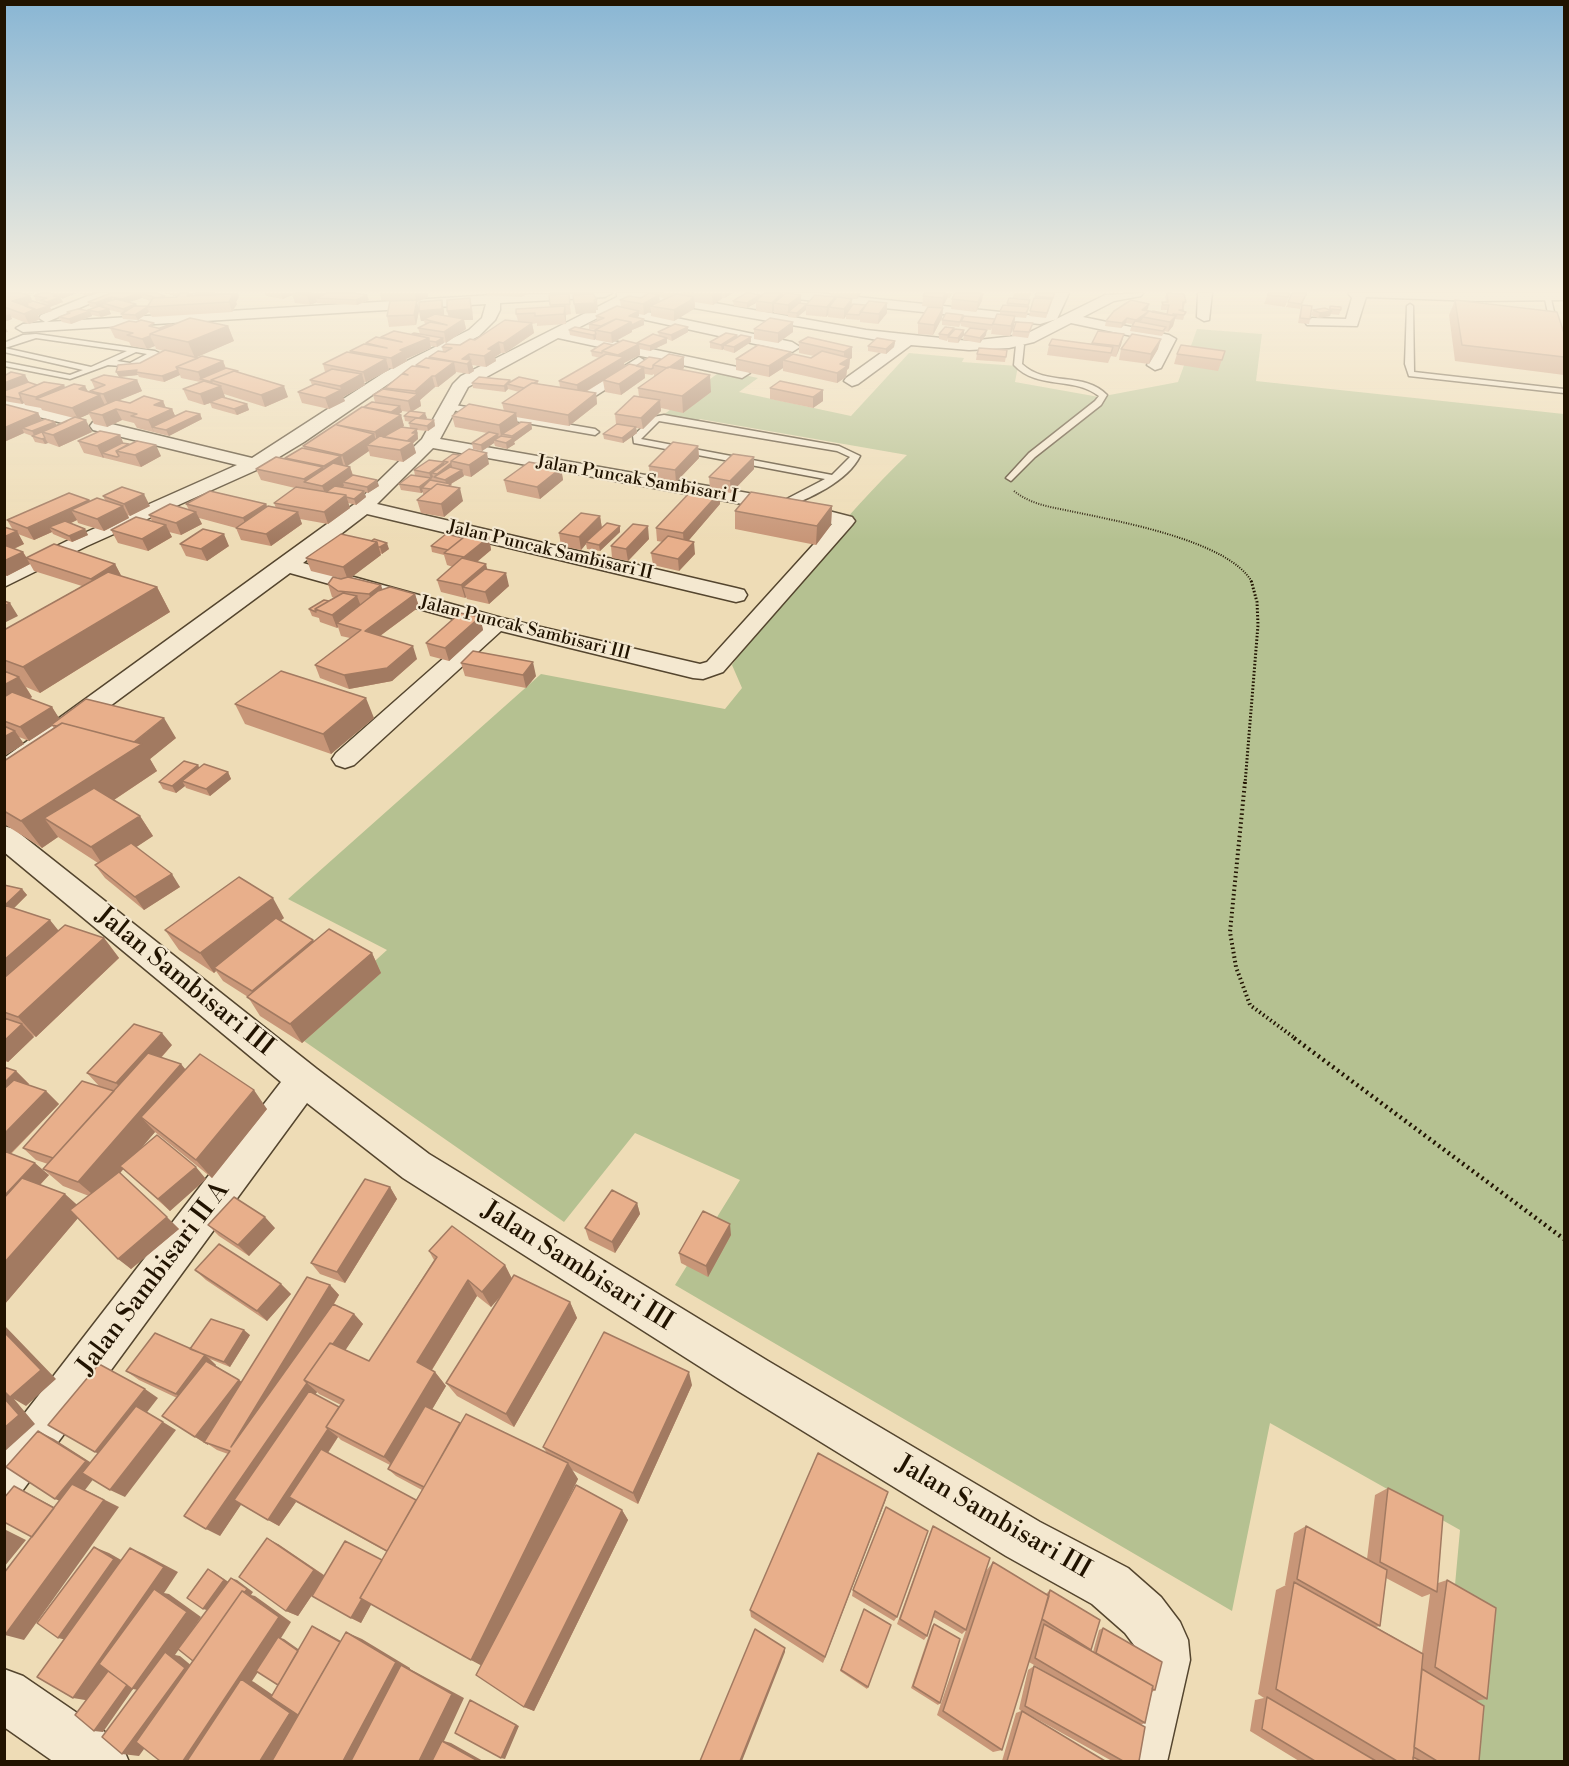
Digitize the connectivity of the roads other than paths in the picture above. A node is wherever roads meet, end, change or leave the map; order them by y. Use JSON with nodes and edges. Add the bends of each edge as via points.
{"nodes":[{"id":1,"x":62,"y":375,"type":"edge"},
{"id":2,"x":80,"y":375,"type":"edge"},
{"id":3,"x":390,"y":375,"type":"edge"},
{"id":4,"x":474,"y":375,"type":"edge"},
{"id":5,"x":618,"y":375,"type":"edge"},
{"id":6,"x":860,"y":375,"type":"edge"},
{"id":7,"x":1034,"y":375,"type":"edge"},
{"id":8,"x":1424,"y":375,"type":"edge"},
{"id":9,"x":852,"y":381,"type":"dead end"},
{"id":10,"x":1564,"y":392,"type":"edge"},
{"id":11,"x":584,"y":397,"type":"edge"},
{"id":12,"x":4,"y":403,"type":"edge"},
{"id":13,"x":449,"y":407,"type":"junction"},
{"id":14,"x":70,"y":420,"type":"edge"},
{"id":15,"x":99,"y":426,"type":"edge"},
{"id":16,"x":595,"y":432,"type":"dead end"},
{"id":17,"x":429,"y":442,"type":"junction"},
{"id":18,"x":255,"y":464,"type":"junction"},
{"id":19,"x":832,"y":478,"type":"junction"},
{"id":20,"x":1011,"y":478,"type":"road end"},
{"id":21,"x":782,"y":505,"type":"junction"},
{"id":22,"x":363,"y":507,"type":"junction"},
{"id":23,"x":287,"y":565,"type":"junction"},
{"id":24,"x":4,"y":581,"type":"edge"},
{"id":25,"x":736,"y":595,"type":"dead end"},
{"id":26,"x":496,"y":623,"type":"junction"},
{"id":27,"x":693,"y":671,"type":"joint"},
{"id":28,"x":345,"y":759,"type":"dead end"},
{"id":29,"x":4,"y":771,"type":"edge"},
{"id":30,"x":4,"y":836,"type":"edge"},
{"id":31,"x":304,"y":1080,"type":"junction"},
{"id":32,"x":4,"y":1478,"type":"edge"},
{"id":33,"x":4,"y":1695,"type":"edge"},
{"id":34,"x":102,"y":1761,"type":"edge"},
{"id":35,"x":1140,"y":1761,"type":"edge"}],
"edges":[{"from":1,"to":2,"type":"lane"},
{"from":3,"to":18,"type":"street"},
{"from":4,"to":13,"type":"street","via":[[461,384]]},
{"from":5,"to":11,"type":"street"},
{"from":6,"to":9,"type":"street"},
{"from":7,"to":20,"type":"lane","via":[[1099,390],[1103,395]]},
{"from":8,"to":10,"type":"lane"},
{"from":12,"to":14,"type":"street"},
{"from":13,"to":16,"type":"lane"},
{"from":13,"to":17,"type":"street"},
{"from":15,"to":18,"type":"street"},
{"from":17,"to":21,"type":"street","name":"Jalan Puncak Sambisari I"},
{"from":17,"to":22,"type":"street"},
{"from":18,"to":24,"type":"street"},
{"from":19,"to":19,"type":"lane","via":[[847,469],[855,456],[839,449],[664,418],[656,419],[635,440]]},
{"from":19,"to":21,"type":"lane"},
{"from":21,"to":27,"type":"street","name":"Jalan Puncak Sambisari I","via":[[845,521],[715,667]]},
{"from":22,"to":23,"type":"street"},
{"from":22,"to":25,"type":"street","name":"Jalan Puncak Sambisari II"},
{"from":23,"to":26,"type":"street","name":"Jalan Puncak Sambisari III"},
{"from":23,"to":29,"type":"street"},
{"from":26,"to":27,"type":"street","name":"Jalan Puncak Sambisari III"},
{"from":26,"to":28,"type":"street"},
{"from":30,"to":31,"type":"street","name":"Jalan Sambisari III"},
{"from":31,"to":32,"type":"street","name":"Jalan Sambisari II A"},
{"from":31,"to":35,"type":"street","name":"Jalan Sambisari III","via":[[416,1166],[753,1376],[1023,1539],[1110,1586],[1143,1615],[1162,1640],[1164,1660]]},
{"from":33,"to":34,"type":"street"}]}
